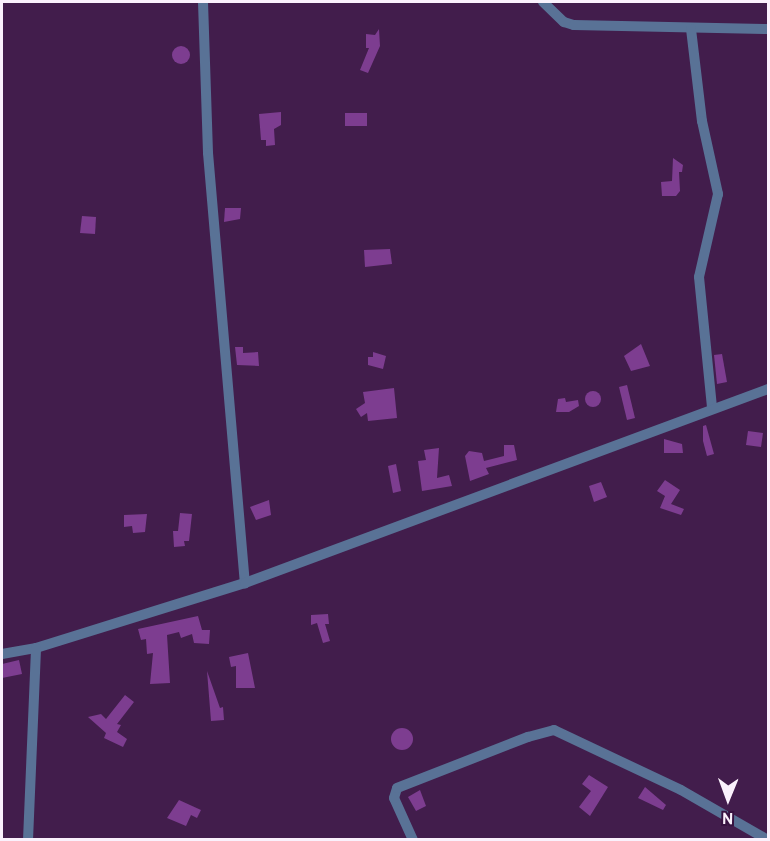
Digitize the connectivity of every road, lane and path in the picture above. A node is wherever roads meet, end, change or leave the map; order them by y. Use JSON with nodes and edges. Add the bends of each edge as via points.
{"nodes":[{"id":1,"x":203,"y":2,"type":"edge"},
{"id":2,"x":543,"y":2,"type":"edge"},
{"id":3,"x":691,"y":29,"type":"junction"},
{"id":4,"x":768,"y":29,"type":"edge"},
{"id":5,"x":768,"y":389,"type":"edge"},
{"id":6,"x":712,"y":407,"type":"junction"},
{"id":7,"x":245,"y":583,"type":"junction"},
{"id":8,"x":36,"y":648,"type":"junction"},
{"id":9,"x":2,"y":654,"type":"edge"},
{"id":10,"x":28,"y":840,"type":"edge"},
{"id":11,"x":413,"y":840,"type":"edge"},
{"id":12,"x":768,"y":840,"type":"edge"}],
"edges":[{"from":1,"to":7,"type":"street","via":[[208,153]]},
{"from":2,"to":3,"type":"street","via":[[564,22],[574,25]]},
{"from":3,"to":4,"type":"street"},
{"from":3,"to":6,"type":"street","via":[[702,121],[718,194],[699,277]]},
{"from":5,"to":6,"type":"street"},
{"from":6,"to":7,"type":"street"},
{"from":7,"to":8,"type":"street"},
{"from":8,"to":9,"type":"street"},
{"from":8,"to":10,"type":"street"},
{"from":11,"to":12,"type":"street","via":[[394,798],[397,788],[528,736],[554,730],[681,790]]}]}
